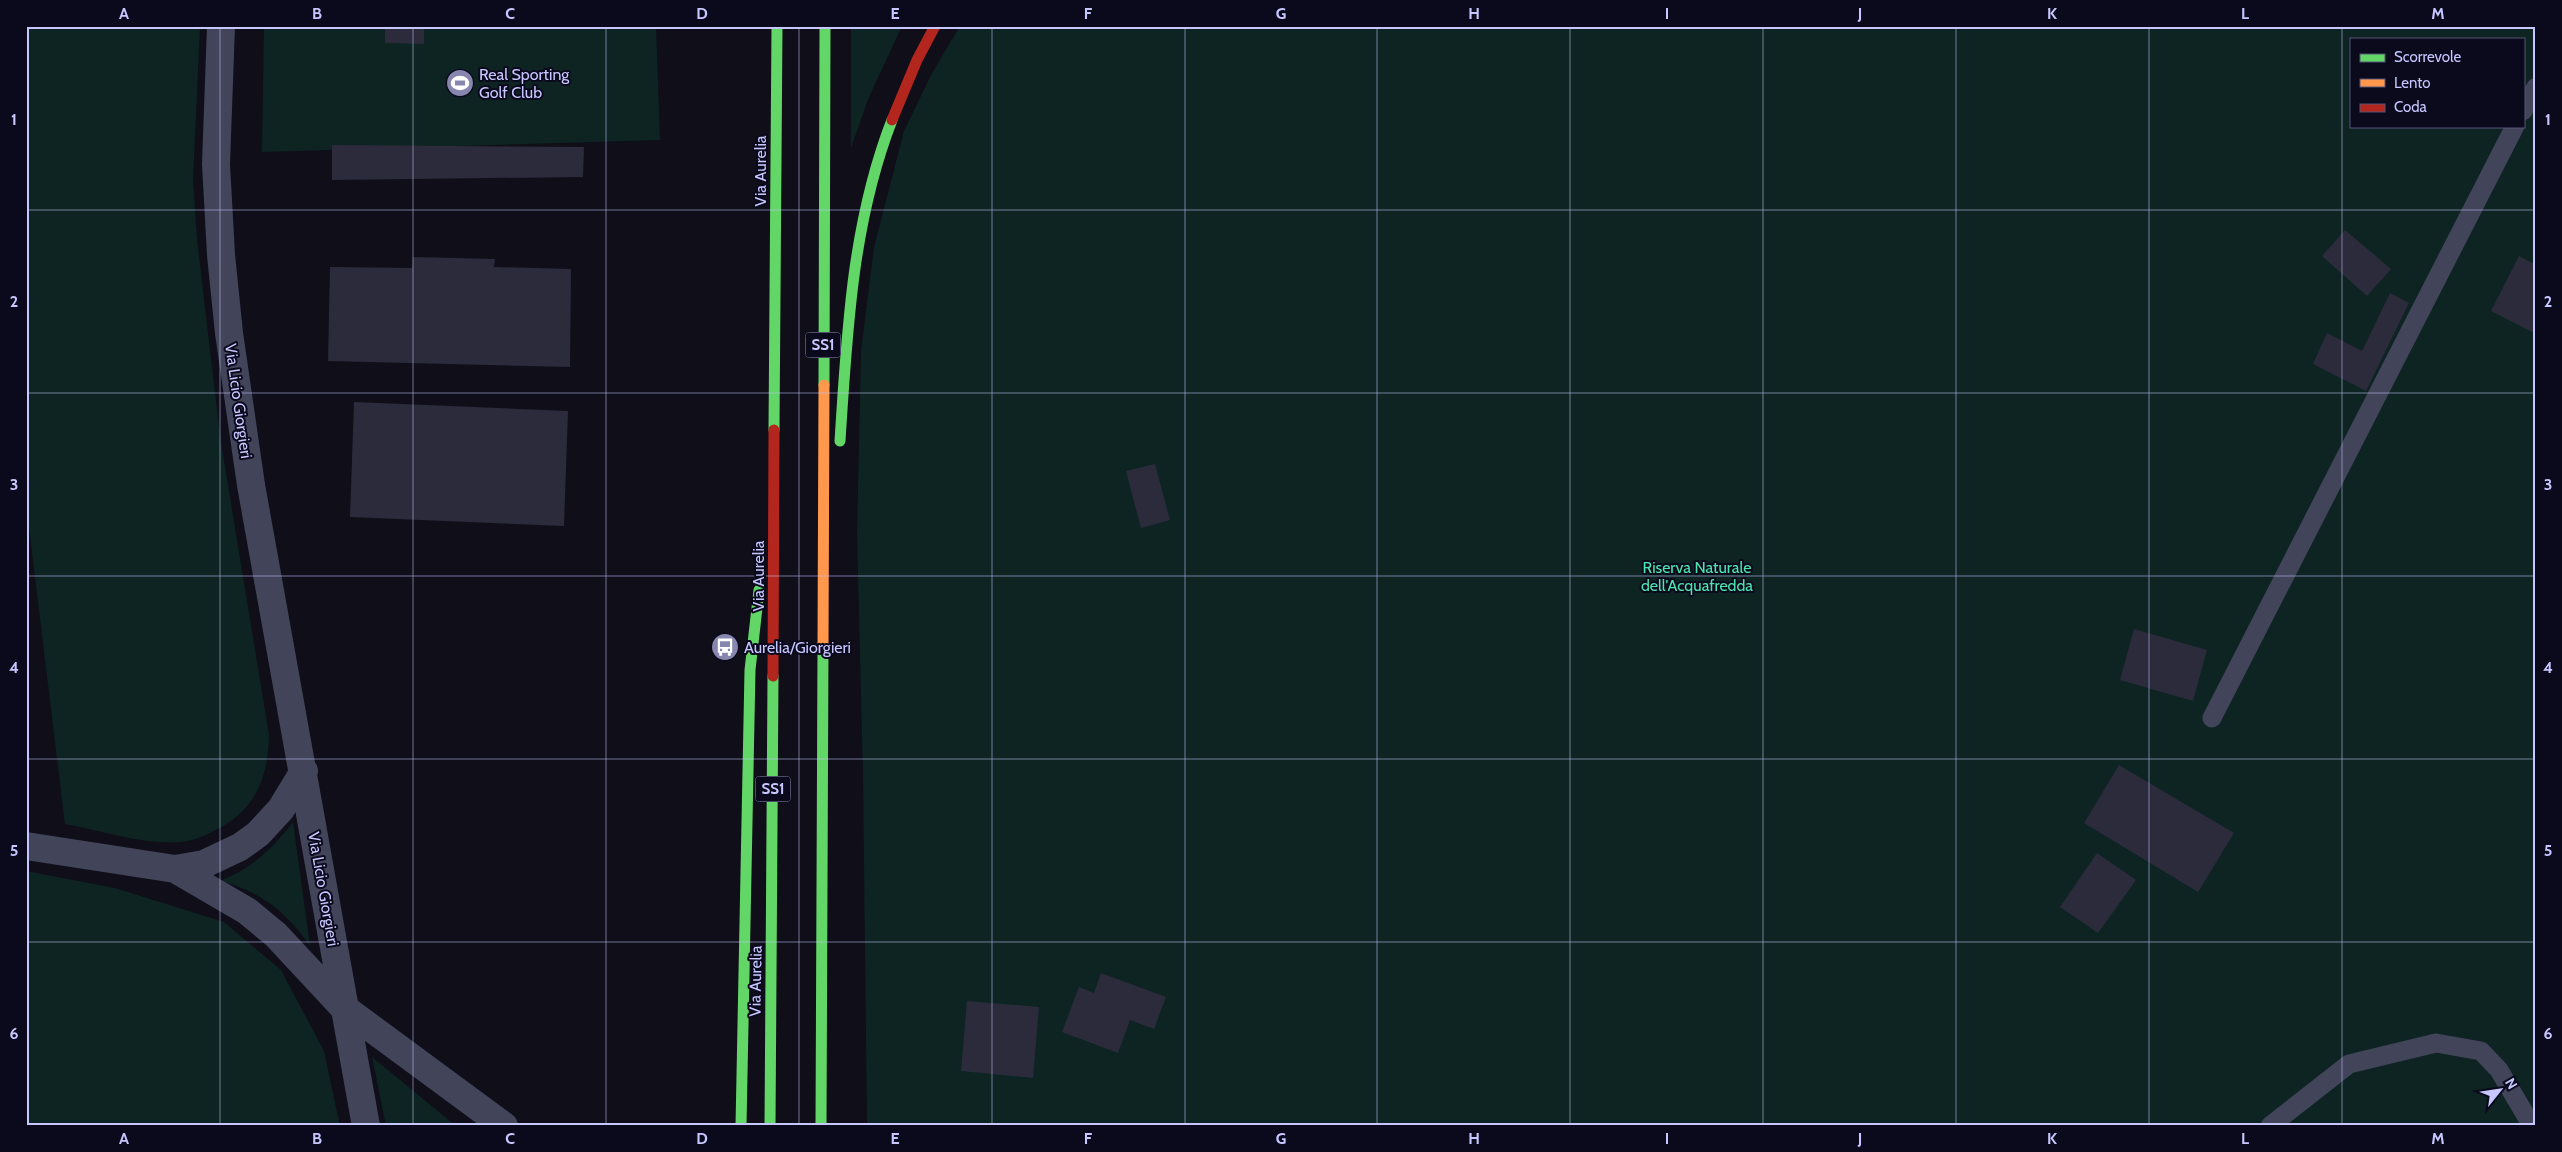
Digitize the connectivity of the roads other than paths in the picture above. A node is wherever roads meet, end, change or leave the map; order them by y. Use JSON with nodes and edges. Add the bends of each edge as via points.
{"nodes":[{"id":1,"x":221,"y":26,"type":"edge"},
{"id":2,"x":777,"y":26,"type":"edge"},
{"id":3,"x":825,"y":26,"type":"edge"},
{"id":4,"x":935,"y":26,"type":"edge"},
{"id":5,"x":2536,"y":87,"type":"edge"},
{"id":6,"x":2524,"y":109,"type":"edge"},
{"id":7,"x":2514,"y":128,"type":"edge"},
{"id":8,"x":775,"y":452,"type":"junction"},
{"id":9,"x":840,"y":452,"type":"dead end"},
{"id":10,"x":836,"y":511,"type":"dead end"},
{"id":11,"x":822,"y":664,"type":"junction"},
{"id":12,"x":2212,"y":718,"type":"dead end"},
{"id":13,"x":304,"y":771,"type":"junction"},
{"id":14,"x":26,"y":846,"type":"edge"},
{"id":15,"x":175,"y":869,"type":"junction"},
{"id":16,"x":344,"y":1008,"type":"junction"},
{"id":17,"x":739,"y":1124,"type":"edge"},
{"id":18,"x":366,"y":1126,"type":"edge"},
{"id":19,"x":504,"y":1126,"type":"edge"},
{"id":20,"x":770,"y":1126,"type":"edge"},
{"id":21,"x":821,"y":1126,"type":"edge"},
{"id":22,"x":2270,"y":1126,"type":"edge"},
{"id":23,"x":2532,"y":1126,"type":"edge"}],
"edges":[{"from":1,"to":13,"type":"street","name":"Via Licio Giorgieri","via":[[216,164],[229,333],[251,486]]},
{"from":2,"to":8,"type":"highway","name":"Via Aurelia","number":"SS1"},
{"from":3,"to":11,"type":"highway","number":"SS1"},
{"from":4,"to":9,"type":"highway","via":[[898,99],[878,153],[868,196],[848,313]]},
{"from":5,"to":6,"type":"lane"},
{"from":7,"to":12,"type":"lane"},
{"from":8,"to":17,"type":"highway","via":[[750,670]]},
{"from":8,"to":20,"type":"highway","name":"Via Aurelia","number":"SS1"},
{"from":10,"to":11,"type":"highway"},
{"from":11,"to":21,"type":"highway","number":"SS1"},
{"from":13,"to":15,"type":"street","via":[[281,810],[258,834],[221,858]]},
{"from":13,"to":16,"type":"street","name":"Via Licio Giorgieri"},
{"from":14,"to":15,"type":"street"},
{"from":15,"to":16,"type":"street","via":[[247,911]]},
{"from":16,"to":18,"type":"street","name":"Via Licio Giorgieri"},
{"from":16,"to":19,"type":"street"},
{"from":22,"to":23,"type":"lane","via":[[2349,1064],[2436,1043],[2482,1051],[2499,1070]]}]}
